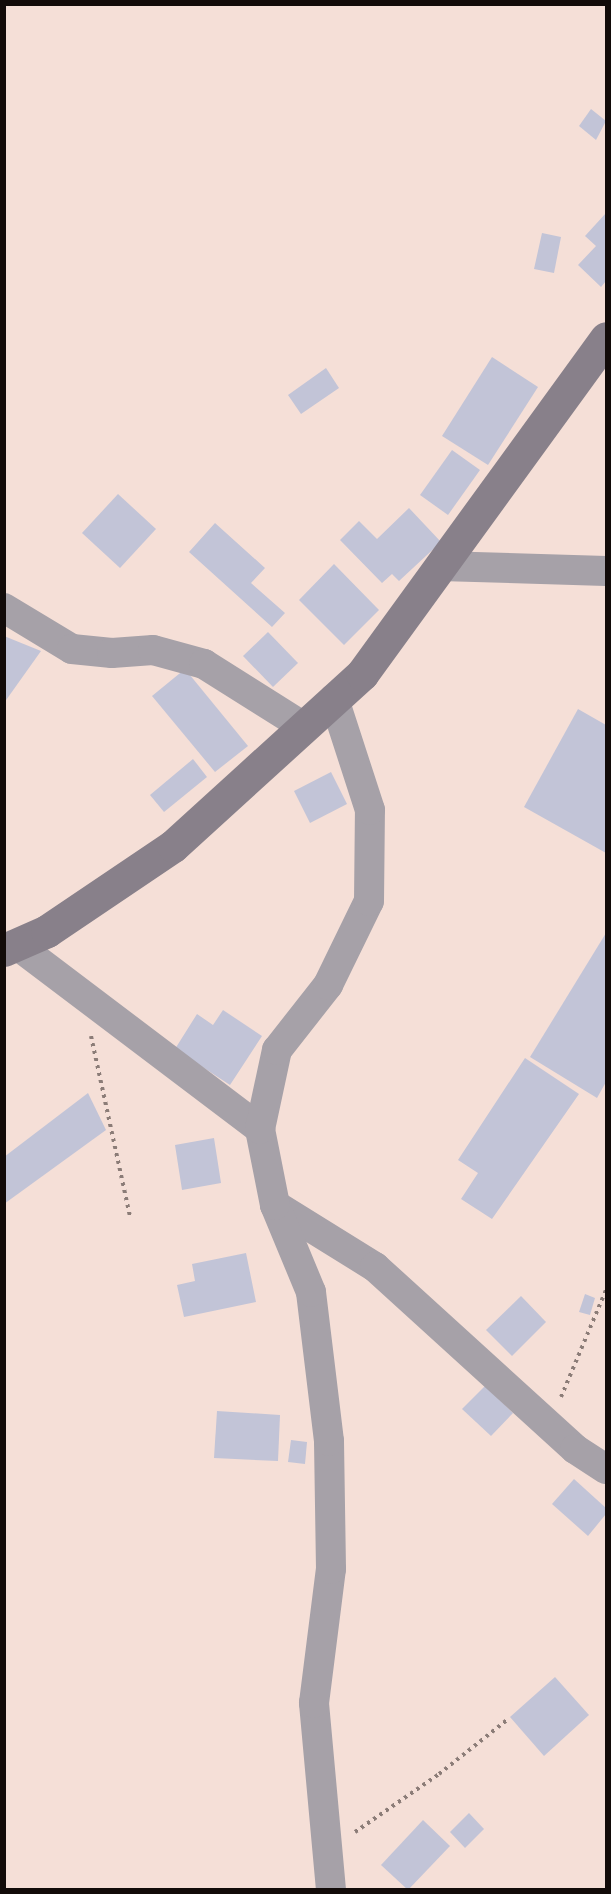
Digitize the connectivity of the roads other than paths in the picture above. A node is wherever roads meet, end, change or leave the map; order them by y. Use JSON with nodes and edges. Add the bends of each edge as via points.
{"nodes":[{"id":1,"x":606,"y":338,"type":"edge"},
{"id":2,"x":440,"y":566,"type":"junction"},
{"id":3,"x":606,"y":571,"type":"edge"},
{"id":4,"x":4,"y":608,"type":"edge"},
{"id":5,"x":334,"y":699,"type":"junction"},
{"id":6,"x":303,"y":727,"type":"junction"},
{"id":7,"x":11,"y":947,"type":"edge"},
{"id":8,"x":260,"y":1129,"type":"junction"},
{"id":9,"x":275,"y":1205,"type":"junction"},
{"id":10,"x":606,"y":1469,"type":"edge"},
{"id":11,"x":331,"y":1890,"type":"edge"}],
"edges":[{"from":1,"to":2,"type":"street"},
{"from":2,"to":3,"type":"street"},
{"from":2,"to":5,"type":"street","via":[[362,674]]},
{"from":4,"to":6,"type":"street","via":[[72,649],[112,653],[153,650],[204,664]]},
{"from":5,"to":6,"type":"street"},
{"from":5,"to":8,"type":"street","via":[[370,810],[369,901],[328,985],[277,1050]]},
{"from":6,"to":7,"type":"street","via":[[173,846],[47,931]]},
{"from":7,"to":8,"type":"street","via":[[83,994]]},
{"from":8,"to":9,"type":"street"},
{"from":9,"to":10,"type":"street","via":[[375,1267],[549,1425]]},
{"from":9,"to":11,"type":"street","via":[[311,1292],[329,1441],[331,1569],[314,1702]]}]}
